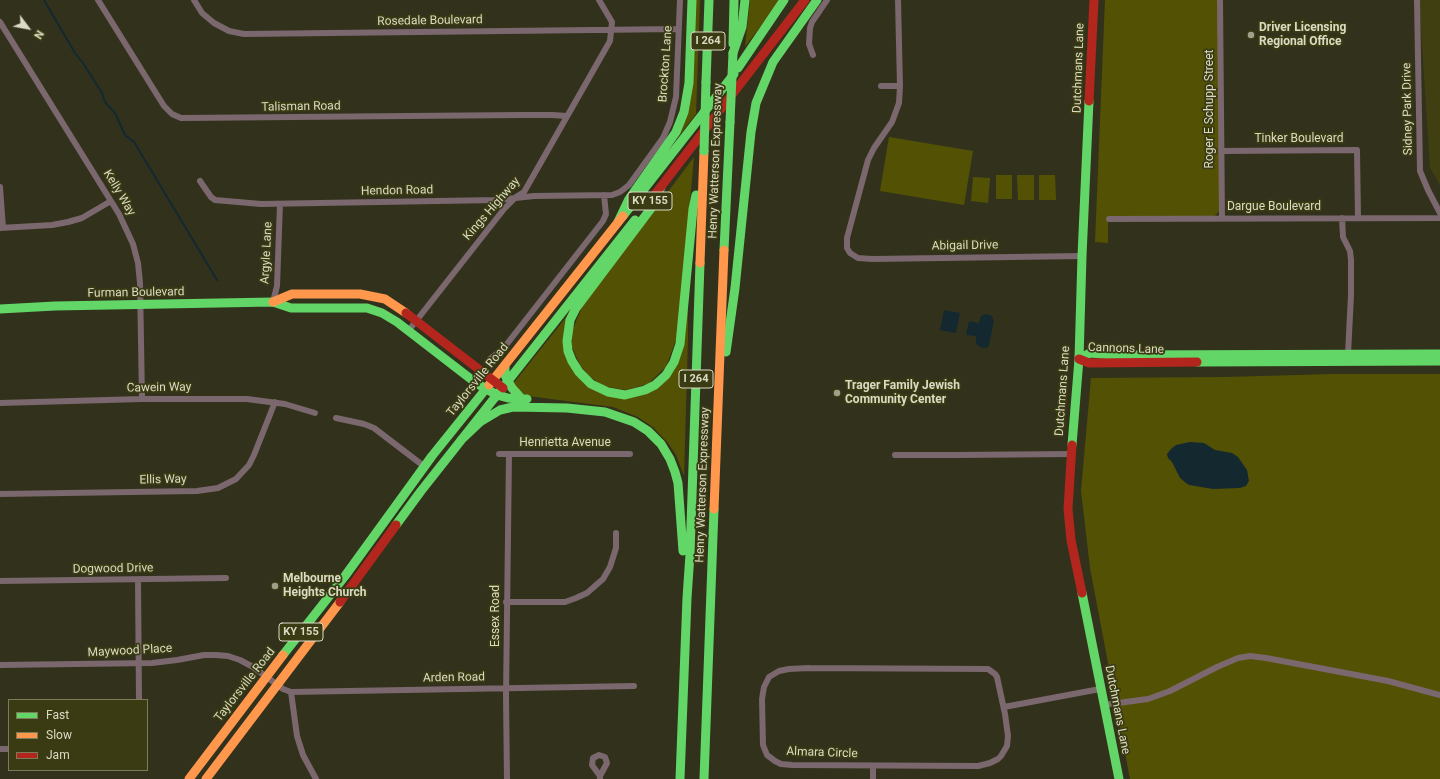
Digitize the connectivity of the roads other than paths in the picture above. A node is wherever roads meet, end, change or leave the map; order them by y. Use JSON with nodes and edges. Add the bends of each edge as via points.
{"nodes":[{"id":1,"x":98,"y":0,"type":"edge"},
{"id":2,"x":194,"y":0,"type":"edge"},
{"id":3,"x":599,"y":0,"type":"edge"},
{"id":4,"x":680,"y":0,"type":"edge"},
{"id":5,"x":692,"y":0,"type":"edge"},
{"id":6,"x":709,"y":0,"type":"edge"},
{"id":7,"x":734,"y":0,"type":"edge"},
{"id":8,"x":745,"y":0,"type":"edge"},
{"id":9,"x":784,"y":0,"type":"edge"},
{"id":10,"x":791,"y":0,"type":"edge"},
{"id":11,"x":805,"y":0,"type":"edge"},
{"id":12,"x":817,"y":0,"type":"edge"},
{"id":13,"x":827,"y":0,"type":"edge"},
{"id":14,"x":898,"y":0,"type":"edge"},
{"id":15,"x":1094,"y":0,"type":"edge"},
{"id":16,"x":1220,"y":0,"type":"edge"},
{"id":17,"x":1417,"y":0,"type":"edge"},
{"id":18,"x":0,"y":22,"type":"edge"},
{"id":19,"x":679,"y":29,"type":"junction"},
{"id":20,"x":612,"y":30,"type":"junction"},
{"id":21,"x":732,"y":54,"type":"junction"},
{"id":22,"x":812,"y":55,"type":"dead end"},
{"id":23,"x":738,"y":68,"type":"junction"},
{"id":24,"x":882,"y":86,"type":"dead end"},
{"id":25,"x":900,"y":86,"type":"junction"},
{"id":26,"x":567,"y":116,"type":"junction"},
{"id":27,"x":1221,"y":151,"type":"junction"},
{"id":28,"x":703,"y":161,"type":"junction"},
{"id":29,"x":200,"y":181,"type":"dead end"},
{"id":30,"x":0,"y":187,"type":"edge"},
{"id":31,"x":661,"y":188,"type":"junction"},
{"id":32,"x":604,"y":195,"type":"junction"},
{"id":33,"x":516,"y":197,"type":"junction"},
{"id":34,"x":111,"y":202,"type":"junction"},
{"id":35,"x":280,"y":204,"type":"junction"},
{"id":36,"x":1440,"y":213,"type":"edge"},
{"id":37,"x":1222,"y":218,"type":"junction"},
{"id":38,"x":1342,"y":218,"type":"junction"},
{"id":39,"x":1358,"y":218,"type":"junction"},
{"id":40,"x":1440,"y":218,"type":"edge"},
{"id":41,"x":1109,"y":219,"type":"dead end"},
{"id":42,"x":618,"y":222,"type":"junction"},
{"id":43,"x":1,"y":228,"type":"edge"},
{"id":44,"x":1082,"y":256,"type":"junction"},
{"id":45,"x":274,"y":302,"type":"junction"},
{"id":46,"x":140,"y":304,"type":"junction"},
{"id":47,"x":0,"y":309,"type":"edge"},
{"id":48,"x":416,"y":320,"type":"junction"},
{"id":49,"x":409,"y":330,"type":"junction"},
{"id":50,"x":1440,"y":354,"type":"edge"},
{"id":51,"x":490,"y":358,"type":"dead end"},
{"id":52,"x":1348,"y":358,"type":"junction"},
{"id":53,"x":1079,"y":359,"type":"junction"},
{"id":54,"x":1440,"y":361,"type":"edge"},
{"id":55,"x":505,"y":366,"type":"junction"},
{"id":56,"x":494,"y":380,"type":"junction"},
{"id":57,"x":505,"y":384,"type":"junction"},
{"id":58,"x":486,"y":389,"type":"junction"},
{"id":59,"x":497,"y":395,"type":"junction"},
{"id":60,"x":142,"y":399,"type":"junction"},
{"id":61,"x":522,"y":399,"type":"junction"},
{"id":62,"x":0,"y":402,"type":"edge"},
{"id":63,"x":275,"y":402,"type":"junction"},
{"id":64,"x":567,"y":408,"type":"junction"},
{"id":65,"x":717,"y":408,"type":"junction"},
{"id":66,"x":315,"y":413,"type":"dead end"},
{"id":67,"x":336,"y":418,"type":"dead end"},
{"id":68,"x":461,"y":440,"type":"junction"},
{"id":69,"x":499,"y":454,"type":"dead end"},
{"id":70,"x":509,"y":454,"type":"junction"},
{"id":71,"x":630,"y":454,"type":"dead end"},
{"id":72,"x":1071,"y":454,"type":"junction"},
{"id":73,"x":895,"y":455,"type":"dead end"},
{"id":74,"x":425,"y":467,"type":"junction"},
{"id":75,"x":0,"y":494,"type":"edge"},
{"id":76,"x":616,"y":533,"type":"dead end"},
{"id":77,"x":226,"y":578,"type":"dead end"},
{"id":78,"x":138,"y":580,"type":"junction"},
{"id":79,"x":0,"y":582,"type":"edge"},
{"id":80,"x":687,"y":598,"type":"junction"},
{"id":81,"x":506,"y":602,"type":"junction"},
{"id":82,"x":139,"y":664,"type":"junction"},
{"id":83,"x":0,"y":665,"type":"edge"},
{"id":84,"x":266,"y":677,"type":"junction"},
{"id":85,"x":276,"y":685,"type":"junction"},
{"id":86,"x":634,"y":686,"type":"dead end"},
{"id":87,"x":506,"y":688,"type":"junction"},
{"id":88,"x":1100,"y":689,"type":"junction"},
{"id":89,"x":290,"y":692,"type":"junction"},
{"id":90,"x":1440,"y":695,"type":"edge"},
{"id":91,"x":139,"y":699,"type":"edge"},
{"id":92,"x":1104,"y":705,"type":"junction"},
{"id":93,"x":1004,"y":707,"type":"junction"},
{"id":94,"x":873,"y":766,"type":"junction"},
{"id":95,"x":189,"y":779,"type":"edge"},
{"id":96,"x":206,"y":779,"type":"edge"},
{"id":97,"x":316,"y":779,"type":"edge"},
{"id":98,"x":507,"y":779,"type":"edge"},
{"id":99,"x":680,"y":779,"type":"edge"},
{"id":100,"x":704,"y":779,"type":"edge"},
{"id":101,"x":873,"y":779,"type":"edge"},
{"id":102,"x":1118,"y":779,"type":"edge"}],
"edges":[{"from":1,"to":26,"type":"street","name":"Talisman Road","via":[[164,106],[172,114],[182,118]]},
{"from":2,"to":20,"type":"street","name":"Rosedale Boulevard","via":[[202,13],[214,23],[229,31],[244,34]]},
{"from":3,"to":20,"type":"street","via":[[610,19]]},
{"from":4,"to":19,"type":"street","name":"Brockton Lane"},
{"from":5,"to":42,"type":"main road","via":[[688,89],[684,112],[676,132],[629,199]]},
{"from":6,"to":28,"type":"main road","name":"Henry Watterson Expressway","number":"I 264","bridge":true},
{"from":7,"to":21,"type":"main road","name":"Henry Watterson Expressway","number":"I 264"},
{"from":8,"to":21,"type":"main road","via":[[742,27]]},
{"from":9,"to":23,"type":"main road"},
{"from":10,"to":23,"type":"main road","name":"Taylorsville Road","number":"KY 155"},
{"from":11,"to":31,"type":"main road","name":"Taylorsville Road","number":"KY 155"},
{"from":12,"to":65,"type":"main road","via":[[773,62],[756,103],[735,288]]},
{"from":13,"to":22,"type":"street","via":[[810,28],[809,44]]},
{"from":14,"to":25,"type":"street"},
{"from":15,"to":44,"type":"main road","name":"Dutchmans Lane"},
{"from":16,"to":27,"type":"street","name":"Roger E Schupp Street"},
{"from":17,"to":36,"type":"street","name":"Sidney Park Drive","via":[[1420,171]]},
{"from":18,"to":34,"type":"street","name":"Kelly Way"},
{"from":19,"to":20,"type":"street","name":"Rosedale Boulevard"},
{"from":19,"to":32,"type":"street","name":"Brockton Lane","via":[[676,97],[666,131],[629,185],[620,192]]},
{"from":20,"to":26,"type":"street","name":"Kings Highway","via":[[610,41]]},
{"from":21,"to":65,"type":"main road","name":"Henry Watterson Expressway","number":"I 264","bridge":true},
{"from":23,"to":42,"type":"main road","name":"Taylorsville Road","number":"KY 155"},
{"from":24,"to":25,"type":"street"},
{"from":25,"to":44,"type":"street","name":"Abigail Drive","via":[[895,116],[874,148],[866,167],[847,238],[850,253],[858,258],[872,259]]},
{"from":26,"to":33,"type":"street","name":"Kings Highway","via":[[524,192]]},
{"from":27,"to":37,"type":"street","name":"Roger E Schupp Street"},
{"from":27,"to":39,"type":"street","name":"Tinker Boulevard","via":[[1357,150]]},
{"from":28,"to":31,"type":"main road","via":[[694,209],[677,356],[666,375],[649,388],[626,395],[608,392],[591,384],[572,361],[567,341],[570,320],[576,308],[652,207]]},
{"from":28,"to":80,"type":"main road","name":"Henry Watterson Expressway","number":"I 264"},
{"from":29,"to":35,"type":"street","name":"Hendon Road","via":[[215,200]]},
{"from":30,"to":43,"type":"street"},
{"from":31,"to":57,"type":"main road","name":"Taylorsville Road","number":"KY 155"},
{"from":32,"to":33,"type":"street","name":"Hendon Road"},
{"from":32,"to":51,"type":"street","name":"Taylorsville Road","via":[[606,214],[603,221],[503,349]]},
{"from":33,"to":35,"type":"street","name":"Hendon Road","via":[[498,200]]},
{"from":33,"to":48,"type":"street","name":"Kings Highway"},
{"from":34,"to":43,"type":"street","via":[[82,218],[68,222]]},
{"from":34,"to":46,"type":"street","name":"Kelly Way","via":[[133,244],[138,263]]},
{"from":35,"to":45,"type":"street","name":"Argyle Lane","via":[[277,286]]},
{"from":37,"to":38,"type":"street","name":"Dargue Boulevard"},
{"from":37,"to":41,"type":"street","name":"Dargue Boulevard"},
{"from":38,"to":39,"type":"street","name":"Dargue Boulevard"},
{"from":38,"to":52,"type":"street","via":[[1343,237],[1350,251],[1351,260]]},
{"from":39,"to":40,"type":"street","name":"Dargue Boulevard"},
{"from":42,"to":55,"type":"main road","name":"Taylorsville Road","number":"KY 155"},
{"from":44,"to":53,"type":"main road","name":"Dutchmans Lane"},
{"from":45,"to":46,"type":"main road","name":"Furman Boulevard"},
{"from":45,"to":48,"type":"main road","name":"Furman Boulevard","via":[[292,294],[374,296],[385,299]]},
{"from":45,"to":49,"type":"main road","name":"Furman Boulevard","via":[[291,308],[367,308],[389,316]]},
{"from":46,"to":47,"type":"main road","name":"Furman Boulevard"},
{"from":46,"to":60,"type":"street","name":"Kelly Way"},
{"from":48,"to":49,"type":"street","name":"Kings Highway"},
{"from":48,"to":56,"type":"main road","name":"Furman Boulevard"},
{"from":49,"to":58,"type":"main road","name":"Furman Boulevard"},
{"from":50,"to":52,"type":"main road","name":"Cannons Lane"},
{"from":52,"to":53,"type":"main road","name":"Cannons Lane","via":[[1090,353]]},
{"from":52,"to":54,"type":"main road","name":"Cannons Lane"},
{"from":53,"to":72,"type":"main road","name":"Dutchmans Lane"},
{"from":55,"to":56,"type":"main road","name":"Taylorsville Road","number":"KY 155"},
{"from":55,"to":57,"type":"main road"},
{"from":56,"to":57,"type":"main road","name":"Furman Boulevard"},
{"from":56,"to":58,"type":"main road","name":"Taylorsville Road","number":"KY 155"},
{"from":57,"to":59,"type":"main road","name":"Taylorsville Road","number":"KY 155"},
{"from":57,"to":61,"type":"main road"},
{"from":58,"to":59,"type":"main road","name":"Furman Boulevard"},
{"from":58,"to":74,"type":"main road","name":"Taylorsville Road","number":"KY 155"},
{"from":59,"to":61,"type":"main road","name":"Furman Boulevard"},
{"from":59,"to":68,"type":"main road","name":"Taylorsville Road","number":"KY 155"},
{"from":60,"to":62,"type":"street","name":"Cawein Way"},
{"from":60,"to":63,"type":"street","name":"Cawein Way","via":[[247,399]]},
{"from":61,"to":64,"type":"main road","name":"Furman Boulevard"},
{"from":63,"to":66,"type":"street","name":"Cawein Way"},
{"from":63,"to":75,"type":"street","name":"Ellis Way","via":[[249,465],[236,479],[218,488],[197,491]]},
{"from":64,"to":68,"type":"main road","via":[[506,408],[480,422]]},
{"from":64,"to":80,"type":"main road","via":[[605,412],[626,418],[648,431],[661,444],[676,472],[678,483]]},
{"from":65,"to":100,"type":"main road","name":"Henry Watterson Expressway","number":"I 264"},
{"from":67,"to":74,"type":"street","via":[[374,428]]},
{"from":68,"to":85,"type":"main road","name":"Taylorsville Road","number":"KY 155"},
{"from":69,"to":70,"type":"street","name":"Henrietta Avenue"},
{"from":70,"to":71,"type":"street","name":"Henrietta Avenue"},
{"from":70,"to":81,"type":"street","name":"Essex Road"},
{"from":72,"to":73,"type":"street"},
{"from":72,"to":88,"type":"main road","name":"Dutchmans Lane","via":[[1069,523]]},
{"from":74,"to":84,"type":"main road","name":"Taylorsville Road","number":"KY 155","via":[[345,576]]},
{"from":76,"to":81,"type":"street","via":[[616,548],[610,567],[603,579],[587,593],[565,602]]},
{"from":77,"to":78,"type":"street","name":"Dogwood Drive"},
{"from":78,"to":79,"type":"street","name":"Dogwood Drive"},
{"from":78,"to":82,"type":"street"},
{"from":80,"to":99,"type":"main road","name":"Henry Watterson Expressway","number":"I 264"},
{"from":81,"to":87,"type":"street","name":"Essex Road"},
{"from":82,"to":83,"type":"street","name":"Maywood Place"},
{"from":82,"to":84,"type":"street","name":"Maywood Place","via":[[204,655],[228,656],[253,667]]},
{"from":82,"to":91,"type":"street"},
{"from":84,"to":85,"type":"street","name":"Maywood Place"},
{"from":84,"to":95,"type":"main road","name":"Taylorsville Road","number":"KY 155"},
{"from":85,"to":89,"type":"street","name":"Arden Road"},
{"from":85,"to":96,"type":"main road","name":"Taylorsville Road","number":"KY 155"},
{"from":86,"to":87,"type":"street","name":"Arden Road"},
{"from":87,"to":89,"type":"street","name":"Arden Road"},
{"from":87,"to":98,"type":"street","name":"Essex Road"},
{"from":88,"to":92,"type":"main road","name":"Dutchmans Lane"},
{"from":88,"to":93,"type":"street"},
{"from":89,"to":97,"type":"street","via":[[297,736],[303,755]]},
{"from":90,"to":92,"type":"street","via":[[1388,681],[1250,656],[1238,658],[1148,699]]},
{"from":92,"to":102,"type":"main road","name":"Dutchmans Lane"},
{"from":93,"to":94,"type":"street","name":"Almara Circle","via":[[1008,743],[1001,756],[994,762],[978,766]]},
{"from":93,"to":94,"type":"street","name":"Almara Circle","via":[[997,678],[988,669],[789,669],[769,677],[762,694],[762,740],[764,749],[771,758],[781,764],[792,765]]},
{"from":94,"to":101,"type":"street"}]}
